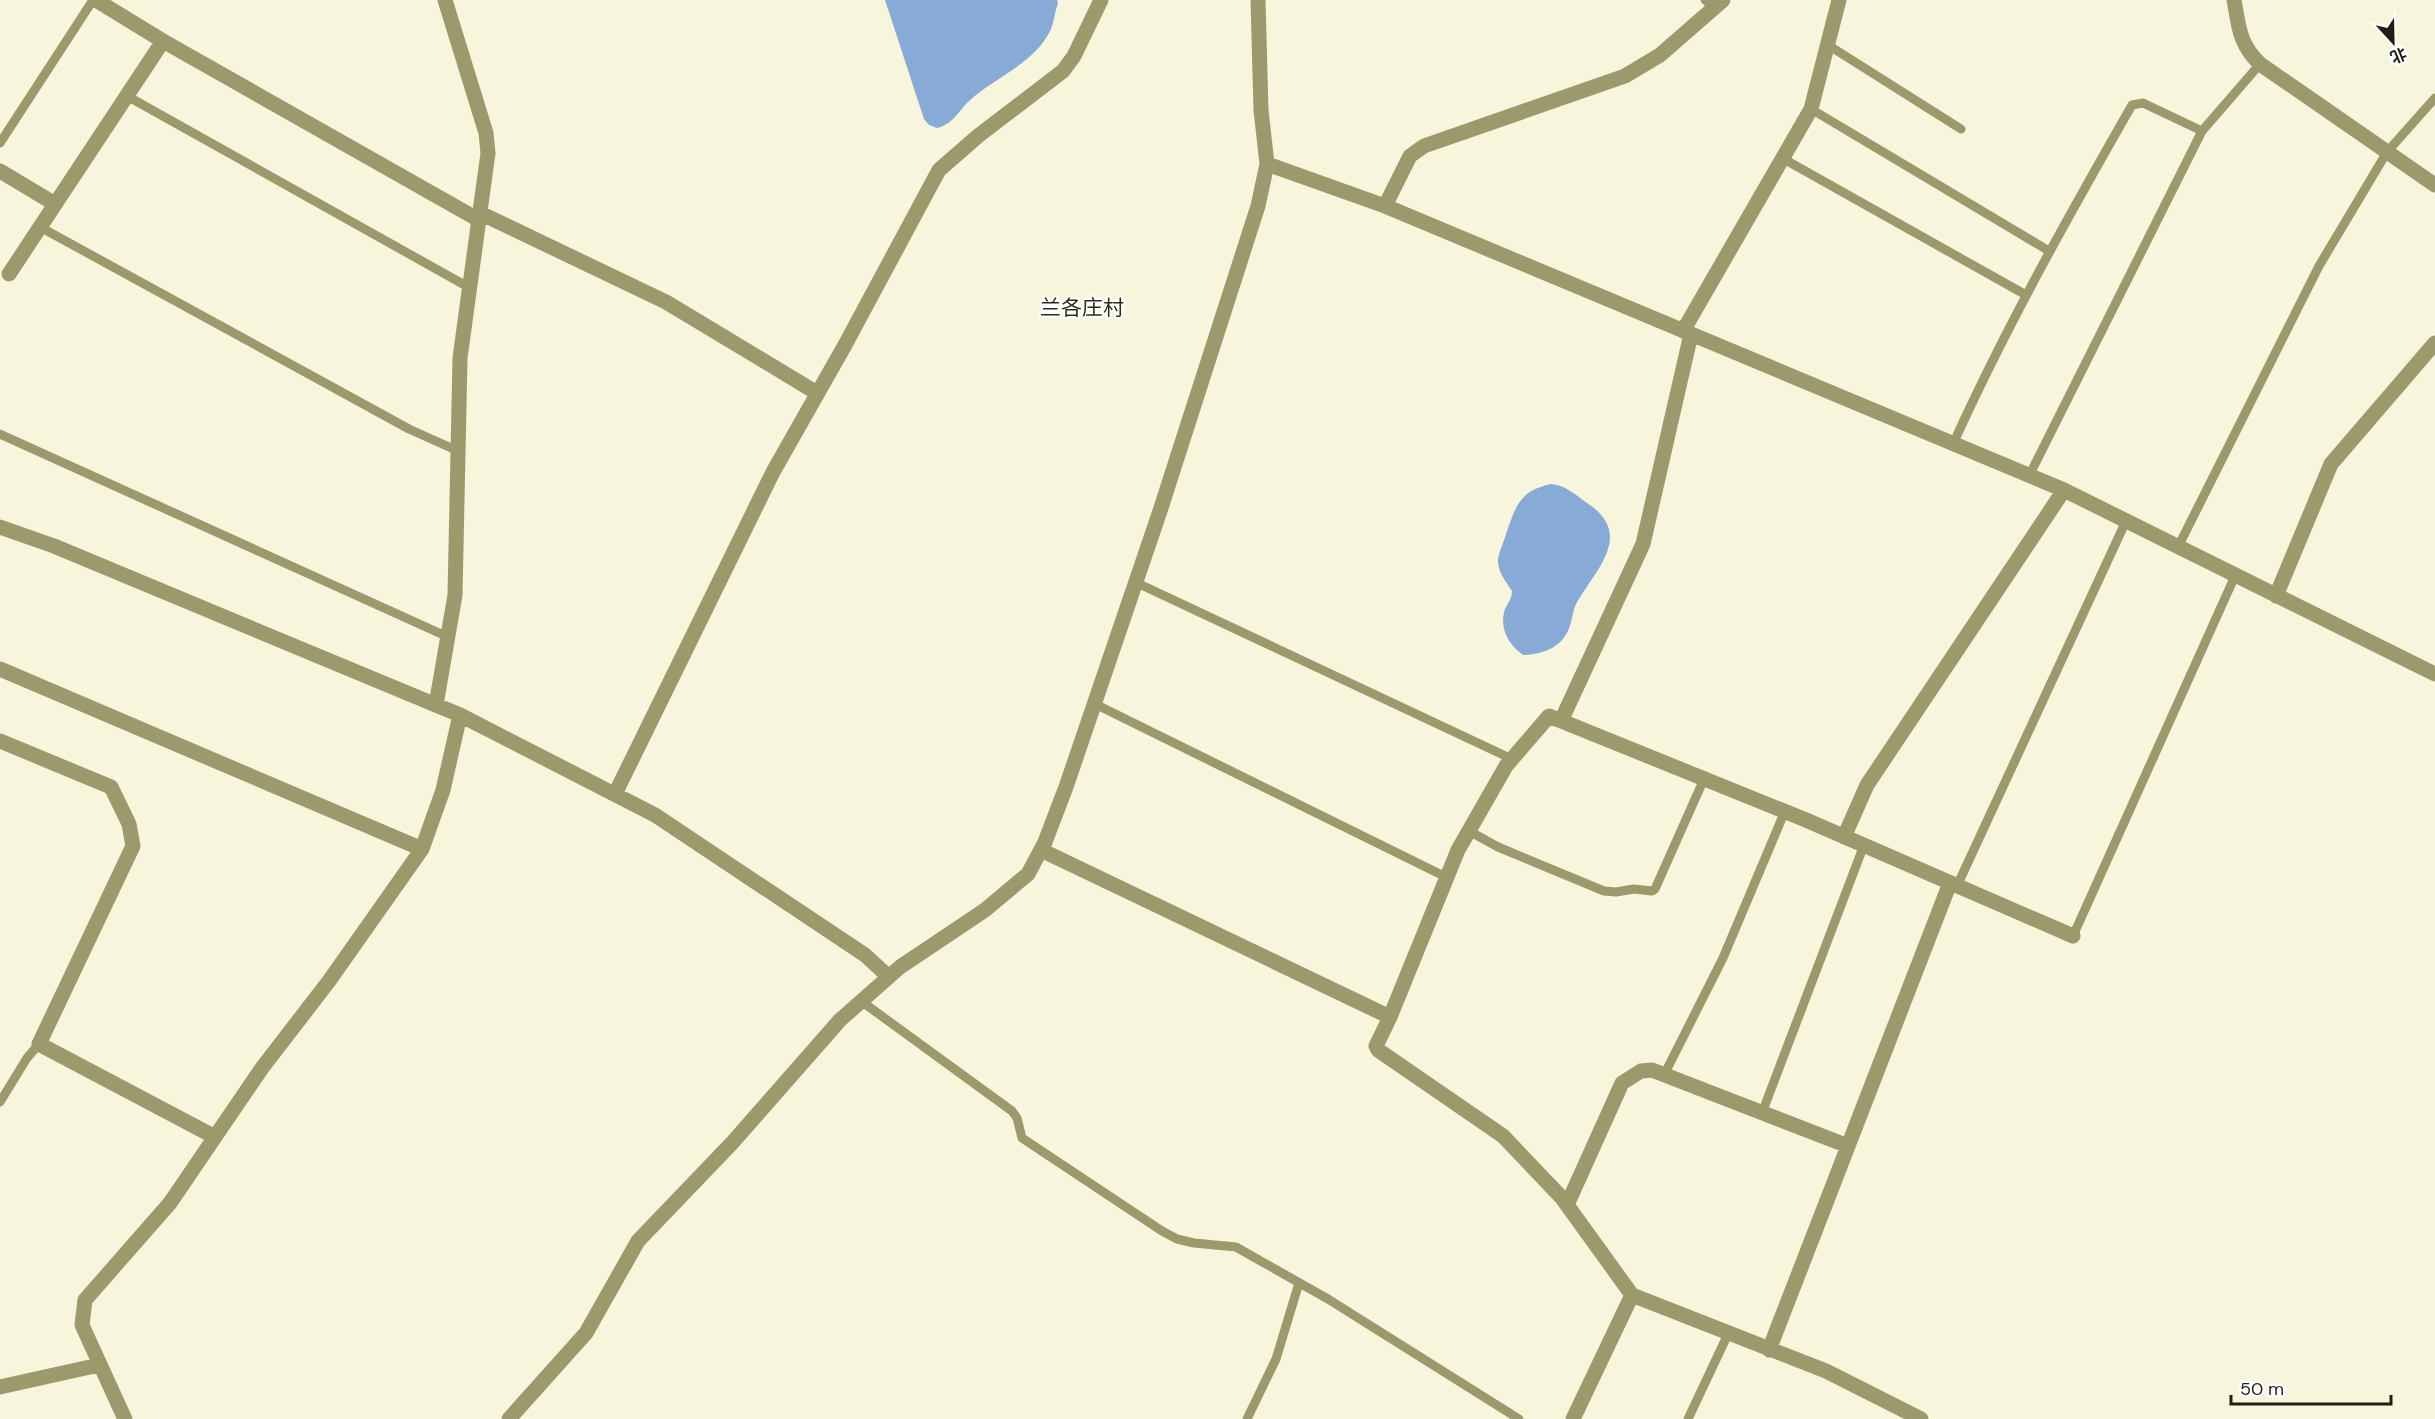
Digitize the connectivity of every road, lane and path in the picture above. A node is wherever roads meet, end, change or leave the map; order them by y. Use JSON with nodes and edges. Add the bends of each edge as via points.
{"nodes":[{"id":1,"x":95,"y":0,"type":"edge"},
{"id":2,"x":445,"y":0,"type":"edge"},
{"id":3,"x":1101,"y":0,"type":"edge"},
{"id":4,"x":1258,"y":0,"type":"edge"},
{"id":5,"x":1839,"y":0,"type":"edge"},
{"id":6,"x":2234,"y":0,"type":"edge"},
{"id":7,"x":1714,"y":3,"type":"edge"},
{"id":8,"x":163,"y":41,"type":"junction"},
{"id":9,"x":1828,"y":45,"type":"junction"},
{"id":10,"x":2260,"y":64,"type":"junction"},
{"id":11,"x":127,"y":96,"type":"junction"},
{"id":12,"x":2435,"y":98,"type":"edge"},
{"id":13,"x":1811,"y":109,"type":"junction"},
{"id":14,"x":1961,"y":129,"type":"dead end"},
{"id":15,"x":2202,"y":131,"type":"junction"},
{"id":16,"x":0,"y":143,"type":"edge"},
{"id":17,"x":2387,"y":152,"type":"junction"},
{"id":18,"x":1782,"y":158,"type":"junction"},
{"id":19,"x":1267,"y":164,"type":"junction"},
{"id":20,"x":0,"y":171,"type":"edge"},
{"id":21,"x":2435,"y":185,"type":"edge"},
{"id":22,"x":55,"y":204,"type":"junction"},
{"id":23,"x":1385,"y":206,"type":"junction"},
{"id":24,"x":479,"y":217,"type":"junction"},
{"id":25,"x":40,"y":227,"type":"junction"},
{"id":26,"x":2049,"y":251,"type":"junction"},
{"id":27,"x":9,"y":274,"type":"dead end"},
{"id":28,"x":470,"y":288,"type":"junction"},
{"id":29,"x":2026,"y":295,"type":"junction"},
{"id":30,"x":1687,"y":332,"type":"junction"},
{"id":31,"x":2435,"y":344,"type":"edge"},
{"id":32,"x":817,"y":393,"type":"junction"},
{"id":33,"x":0,"y":435,"type":"edge"},
{"id":34,"x":1953,"y":444,"type":"junction"},
{"id":35,"x":458,"y":451,"type":"junction"},
{"id":36,"x":2029,"y":476,"type":"junction"},
{"id":37,"x":2064,"y":490,"type":"junction"},
{"id":38,"x":2126,"y":521,"type":"junction"},
{"id":39,"x":0,"y":527,"type":"edge"},
{"id":40,"x":2178,"y":548,"type":"junction"},
{"id":41,"x":2235,"y":576,"type":"junction"},
{"id":42,"x":1135,"y":582,"type":"junction"},
{"id":43,"x":2276,"y":596,"type":"junction"},
{"id":44,"x":448,"y":637,"type":"junction"},
{"id":45,"x":0,"y":669,"type":"edge"},
{"id":46,"x":2435,"y":674,"type":"edge"},
{"id":47,"x":1094,"y":703,"type":"junction"},
{"id":48,"x":436,"y":705,"type":"junction"},
{"id":49,"x":460,"y":715,"type":"junction"},
{"id":50,"x":1561,"y":721,"type":"junction"},
{"id":51,"x":0,"y":741,"type":"edge"},
{"id":52,"x":1512,"y":759,"type":"junction"},
{"id":53,"x":1704,"y":779,"type":"junction"},
{"id":54,"x":615,"y":794,"type":"junction"},
{"id":55,"x":1785,"y":811,"type":"junction"},
{"id":56,"x":1469,"y":831,"type":"junction"},
{"id":57,"x":1844,"y":837,"type":"junction"},
{"id":58,"x":1863,"y":845,"type":"junction"},
{"id":59,"x":422,"y":849,"type":"junction"},
{"id":60,"x":1041,"y":850,"type":"junction"},
{"id":61,"x":1448,"y":878,"type":"junction"},
{"id":62,"x":1954,"y":884,"type":"junction"},
{"id":63,"x":2073,"y":936,"type":"joint"},
{"id":64,"x":889,"y":977,"type":"junction"},
{"id":65,"x":861,"y":1001,"type":"junction"},
{"id":66,"x":1390,"y":1017,"type":"junction"},
{"id":67,"x":39,"y":1044,"type":"junction"},
{"id":68,"x":1664,"y":1075,"type":"junction"},
{"id":69,"x":0,"y":1102,"type":"edge"},
{"id":70,"x":1762,"y":1113,"type":"junction"},
{"id":71,"x":215,"y":1137,"type":"junction"},
{"id":72,"x":1848,"y":1146,"type":"junction"},
{"id":73,"x":1567,"y":1205,"type":"junction"},
{"id":74,"x":1299,"y":1283,"type":"junction"},
{"id":75,"x":1632,"y":1295,"type":"junction"},
{"id":76,"x":1728,"y":1334,"type":"junction"},
{"id":77,"x":1769,"y":1350,"type":"junction"},
{"id":78,"x":99,"y":1365,"type":"junction"},
{"id":79,"x":0,"y":1387,"type":"edge"},
{"id":80,"x":125,"y":1419,"type":"edge"},
{"id":81,"x":509,"y":1419,"type":"edge"},
{"id":82,"x":1247,"y":1419,"type":"edge"},
{"id":83,"x":1519,"y":1419,"type":"edge"},
{"id":84,"x":1573,"y":1419,"type":"edge"},
{"id":85,"x":1688,"y":1419,"type":"edge"},
{"id":86,"x":1921,"y":1419,"type":"edge"}],
"edges":[{"from":1,"to":8,"type":"street"},
{"from":1,"to":16,"type":"lane"},
{"from":2,"to":24,"type":"street","via":[[486,132],[488,153]]},
{"from":3,"to":32,"type":"street","via":[[1063,71],[939,170]]},
{"from":4,"to":19,"type":"street","via":[[1261,110]]},
{"from":5,"to":9,"type":"street"},
{"from":6,"to":10,"type":"street","via":[[2241,39]]},
{"from":7,"to":23,"type":"street","via":[[1660,55],[1625,76],[1424,146],[1410,156]]},
{"from":8,"to":11,"type":"street"},
{"from":8,"to":24,"type":"street"},
{"from":9,"to":13,"type":"street"},
{"from":9,"to":14,"type":"lane"},
{"from":10,"to":15,"type":"lane"},
{"from":10,"to":17,"type":"street"},
{"from":11,"to":22,"type":"street"},
{"from":11,"to":28,"type":"lane"},
{"from":12,"to":17,"type":"lane"},
{"from":13,"to":18,"type":"street"},
{"from":13,"to":26,"type":"lane"},
{"from":15,"to":26,"type":"lane","via":[[2143,103],[2132,105]]},
{"from":15,"to":36,"type":"lane"},
{"from":17,"to":21,"type":"street"},
{"from":17,"to":40,"type":"lane","via":[[2319,266]]},
{"from":18,"to":29,"type":"lane"},
{"from":18,"to":30,"type":"street"},
{"from":19,"to":23,"type":"street"},
{"from":19,"to":42,"type":"street","via":[[1258,206]]},
{"from":20,"to":22,"type":"street"},
{"from":22,"to":25,"type":"street"},
{"from":23,"to":30,"type":"street"},
{"from":24,"to":28,"type":"street"},
{"from":24,"to":32,"type":"street","via":[[666,302]]},
{"from":25,"to":27,"type":"street"},
{"from":25,"to":35,"type":"lane","via":[[409,429]]},
{"from":26,"to":29,"type":"lane"},
{"from":28,"to":35,"type":"street","via":[[460,358]]},
{"from":29,"to":34,"type":"lane","via":[[1988,365]]},
{"from":30,"to":34,"type":"street"},
{"from":30,"to":50,"type":"street","via":[[1643,544]]},
{"from":31,"to":43,"type":"street","via":[[2331,464]]},
{"from":32,"to":54,"type":"street","via":[[773,472]]},
{"from":33,"to":44,"type":"lane"},
{"from":34,"to":36,"type":"street"},
{"from":35,"to":44,"type":"street","via":[[455,595]]},
{"from":36,"to":37,"type":"street"},
{"from":37,"to":38,"type":"street"},
{"from":37,"to":57,"type":"street","via":[[1867,785]]},
{"from":38,"to":40,"type":"street"},
{"from":38,"to":62,"type":"lane"},
{"from":39,"to":48,"type":"street"},
{"from":40,"to":41,"type":"street"},
{"from":41,"to":43,"type":"street"},
{"from":41,"to":63,"type":"lane"},
{"from":42,"to":47,"type":"street"},
{"from":42,"to":52,"type":"lane"},
{"from":43,"to":46,"type":"street"},
{"from":44,"to":48,"type":"street"},
{"from":45,"to":59,"type":"street"},
{"from":47,"to":60,"type":"street"},
{"from":47,"to":61,"type":"lane"},
{"from":48,"to":49,"type":"street"},
{"from":49,"to":54,"type":"street"},
{"from":49,"to":59,"type":"street","via":[[443,790]]},
{"from":50,"to":52,"type":"street","via":[[1549,716]]},
{"from":50,"to":53,"type":"street"},
{"from":51,"to":67,"type":"street","via":[[111,787],[129,824],[133,846]]},
{"from":52,"to":56,"type":"street"},
{"from":53,"to":55,"type":"street"},
{"from":53,"to":56,"type":"lane","via":[[1652,891],[1604,891]]},
{"from":54,"to":64,"type":"street","via":[[665,821],[865,955]]},
{"from":55,"to":57,"type":"street"},
{"from":55,"to":68,"type":"lane","via":[[1723,958]]},
{"from":56,"to":61,"type":"street"},
{"from":57,"to":58,"type":"street"},
{"from":58,"to":62,"type":"street"},
{"from":58,"to":70,"type":"lane"},
{"from":59,"to":71,"type":"street"},
{"from":60,"to":64,"type":"street","via":[[1028,874],[1016,886]]},
{"from":60,"to":66,"type":"street"},
{"from":61,"to":66,"type":"street"},
{"from":62,"to":63,"type":"street"},
{"from":62,"to":72,"type":"street"},
{"from":64,"to":65,"type":"street"},
{"from":65,"to":74,"type":"lane","via":[[1012,1111],[1022,1138],[1162,1232],[1194,1243],[1236,1247]]},
{"from":65,"to":81,"type":"street","via":[[638,1241],[586,1334]]},
{"from":66,"to":73,"type":"street","via":[[1376,1046],[1378,1050],[1503,1136]]},
{"from":67,"to":69,"type":"lane"},
{"from":67,"to":71,"type":"street"},
{"from":68,"to":70,"type":"street"},
{"from":68,"to":73,"type":"street","via":[[1641,1071],[1622,1083]]},
{"from":70,"to":72,"type":"street"},
{"from":71,"to":78,"type":"street","via":[[170,1203],[85,1300],[81,1325]]},
{"from":72,"to":77,"type":"street"},
{"from":73,"to":75,"type":"street"},
{"from":74,"to":82,"type":"lane","via":[[1276,1359]]},
{"from":74,"to":83,"type":"lane"},
{"from":75,"to":76,"type":"street"},
{"from":75,"to":84,"type":"street"},
{"from":76,"to":77,"type":"street"},
{"from":76,"to":85,"type":"lane"},
{"from":77,"to":86,"type":"street","via":[[1826,1371]]},
{"from":78,"to":79,"type":"street"},
{"from":78,"to":80,"type":"street"}]}
